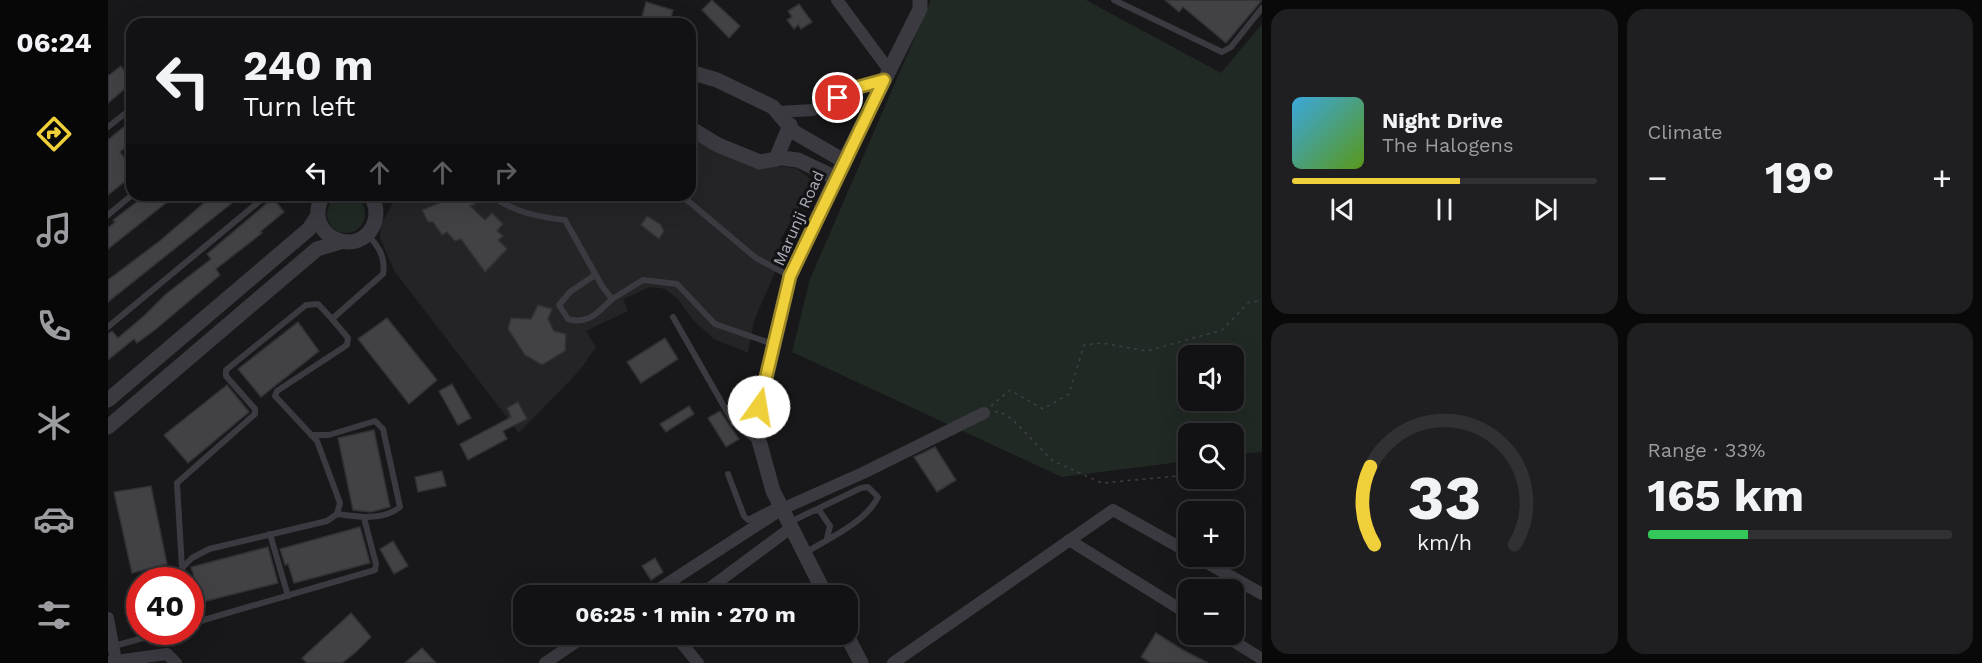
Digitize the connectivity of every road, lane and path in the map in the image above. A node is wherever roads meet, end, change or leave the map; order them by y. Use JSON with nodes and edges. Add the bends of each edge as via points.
{"nodes":[{"id":1,"x":837,"y":0,"type":"edge"},
{"id":2,"x":920,"y":0,"type":"edge"},
{"id":3,"x":1114,"y":0,"type":"edge"},
{"id":4,"x":1262,"y":8,"type":"edge"},
{"id":5,"x":696,"y":74,"type":"edge"},
{"id":6,"x":887,"y":75,"type":"junction"},
{"id":7,"x":778,"y":112,"type":"junction"},
{"id":8,"x":126,"y":113,"type":"edge"},
{"id":9,"x":790,"y":125,"type":"junction"},
{"id":10,"x":108,"y":127,"type":"edge"},
{"id":11,"x":696,"y":132,"type":"edge"},
{"id":12,"x":776,"y":159,"type":"junction"},
{"id":13,"x":844,"y":160,"type":"junction"},
{"id":14,"x":836,"y":177,"type":"junction"},
{"id":15,"x":126,"y":200,"type":"edge"},
{"id":16,"x":260,"y":201,"type":"edge"},
{"id":17,"x":320,"y":201,"type":"edge"},
{"id":18,"x":372,"y":201,"type":"edge"},
{"id":19,"x":385,"y":201,"type":"edge"},
{"id":20,"x":499,"y":201,"type":"edge"},
{"id":21,"x":688,"y":201,"type":"edge"},
{"id":22,"x":108,"y":215,"type":"edge"},
{"id":23,"x":377,"y":215,"type":"junction"},
{"id":24,"x":317,"y":217,"type":"junction"},
{"id":25,"x":367,"y":234,"type":"junction"},
{"id":26,"x":340,"y":242,"type":"junction"},
{"id":27,"x":595,"y":275,"type":"junction"},
{"id":28,"x":790,"y":276,"type":"junction"},
{"id":29,"x":612,"y":298,"type":"junction"},
{"id":30,"x":1262,"y":301,"type":"edge"},
{"id":31,"x":674,"y":317,"type":"dead end"},
{"id":32,"x":332,"y":319,"type":"junction"},
{"id":33,"x":108,"y":327,"type":"edge"},
{"id":34,"x":773,"y":344,"type":"junction"},
{"id":35,"x":108,"y":400,"type":"edge"},
{"id":36,"x":984,"y":413,"type":"junction"},
{"id":37,"x":108,"y":427,"type":"edge"},
{"id":38,"x":311,"y":435,"type":"junction"},
{"id":39,"x":760,"y":445,"type":"junction"},
{"id":40,"x":729,"y":474,"type":"dead end"},
{"id":41,"x":1178,"y":476,"type":"edge"},
{"id":42,"x":810,"y":511,"type":"junction"},
{"id":43,"x":337,"y":514,"type":"junction"},
{"id":44,"x":786,"y":515,"type":"junction"},
{"id":45,"x":364,"y":518,"type":"junction"},
{"id":46,"x":270,"y":534,"type":"junction"},
{"id":47,"x":827,"y":540,"type":"junction"},
{"id":48,"x":1069,"y":540,"type":"junction"},
{"id":49,"x":1178,"y":546,"type":"edge"},
{"id":50,"x":805,"y":553,"type":"junction"},
{"id":51,"x":182,"y":567,"type":"edge"},
{"id":52,"x":183,"y":567,"type":"edge"},
{"id":53,"x":1214,"y":567,"type":"edge"},
{"id":54,"x":667,"y":585,"type":"edge"},
{"id":55,"x":711,"y":585,"type":"edge"},
{"id":56,"x":821,"y":585,"type":"edge"},
{"id":57,"x":1262,"y":594,"type":"edge"},
{"id":58,"x":288,"y":596,"type":"junction"},
{"id":59,"x":1178,"y":608,"type":"edge"},
{"id":60,"x":108,"y":618,"type":"edge"},
{"id":61,"x":204,"y":619,"type":"edge"},
{"id":62,"x":126,"y":643,"type":"edge"},
{"id":63,"x":572,"y":645,"type":"edge"},
{"id":64,"x":683,"y":645,"type":"edge"},
{"id":65,"x":852,"y":645,"type":"edge"},
{"id":66,"x":1240,"y":645,"type":"edge"},
{"id":67,"x":114,"y":646,"type":"junction"},
{"id":68,"x":1262,"y":659,"type":"edge"},
{"id":69,"x":114,"y":662,"type":"edge"},
{"id":70,"x":176,"y":663,"type":"edge"},
{"id":71,"x":545,"y":663,"type":"edge"},
{"id":72,"x":698,"y":663,"type":"edge"},
{"id":73,"x":861,"y":663,"type":"edge"},
{"id":74,"x":893,"y":663,"type":"edge"}],
"edges":[{"from":1,"to":6,"type":"street"},
{"from":2,"to":6,"type":"street","name":"Marunji Road","via":[[920,9]]},
{"from":3,"to":4,"type":"lane","via":[[1222,52],[1231,47]]},
{"from":5,"to":7,"type":"street","via":[[717,80]]},
{"from":6,"to":7,"type":"street","via":[[813,110]]},
{"from":6,"to":13,"type":"street","name":"Marunji Road"},
{"from":7,"to":9,"type":"street"},
{"from":8,"to":10,"type":"lane"},
{"from":9,"to":12,"type":"street"},
{"from":9,"to":13,"type":"street","via":[[816,147]]},
{"from":11,"to":12,"type":"street","via":[[760,162]]},
{"from":12,"to":14,"type":"street","via":[[798,160]]},
{"from":13,"to":14,"type":"street","name":"Marunji Road"},
{"from":14,"to":28,"type":"street","name":"Marunji Road"},
{"from":15,"to":22,"type":"lane"},
{"from":16,"to":33,"type":"lane"},
{"from":17,"to":24,"type":"street"},
{"from":18,"to":23,"type":"street"},
{"from":19,"to":23,"type":"street"},
{"from":20,"to":27,"type":"lane","via":[[533,216],[565,220]]},
{"from":21,"to":28,"type":"lane","via":[[756,258]]},
{"from":23,"to":25,"type":"street"},
{"from":24,"to":26,"type":"street","via":[[321,228]]},
{"from":24,"to":35,"type":"street","via":[[309,229]]},
{"from":25,"to":26,"type":"street","via":[[353,242]]},
{"from":25,"to":32,"type":"lane","via":[[385,263],[382,274]]},
{"from":26,"to":37,"type":"street","via":[[317,249]]},
{"from":27,"to":29,"type":"lane"},
{"from":27,"to":29,"type":"lane","via":[[559,304],[568,319],[580,322],[593,317]]},
{"from":28,"to":34,"type":"street","name":"Marunji Road"},
{"from":29,"to":34,"type":"lane","via":[[643,280],[677,284],[715,324]]},
{"from":30,"to":36,"type":"path","via":[[1249,302],[1222,330],[1147,351],[1102,343],[1084,345],[1069,394],[1043,409],[1010,390]]},
{"from":31,"to":39,"type":"lane","via":[[735,424]]},
{"from":32,"to":38,"type":"lane","via":[[348,338],[346,345],[275,396]]},
{"from":32,"to":51,"type":"lane","via":[[318,304],[306,305],[226,370],[226,376],[255,409],[255,414],[177,483]]},
{"from":34,"to":39,"type":"street","name":"Marunji Road","via":[[754,426]]},
{"from":36,"to":41,"type":"path","via":[[999,411],[1053,461],[1102,483]]},
{"from":36,"to":44,"type":"street"},
{"from":38,"to":43,"type":"lane","via":[[334,481],[340,504]]},
{"from":38,"to":45,"type":"lane","via":[[329,435],[375,421],[380,423],[400,507]]},
{"from":39,"to":44,"type":"street","name":"Marunji Road"},
{"from":40,"to":44,"type":"lane","via":[[748,520]]},
{"from":42,"to":44,"type":"lane"},
{"from":42,"to":47,"type":"lane","via":[[819,510],[826,518],[830,526]]},
{"from":42,"to":47,"type":"lane","via":[[861,488],[868,487],[878,497],[873,506]]},
{"from":43,"to":45,"type":"lane"},
{"from":43,"to":46,"type":"lane","via":[[327,521]]},
{"from":44,"to":50,"type":"street","name":"Marunji Road"},
{"from":44,"to":54,"type":"street"},
{"from":44,"to":55,"type":"street"},
{"from":45,"to":58,"type":"lane","via":[[375,570]]},
{"from":46,"to":52,"type":"lane","via":[[209,549]]},
{"from":46,"to":58,"type":"lane"},
{"from":47,"to":50,"type":"lane"},
{"from":48,"to":49,"type":"street","via":[[1113,510]]},
{"from":48,"to":59,"type":"street"},
{"from":48,"to":74,"type":"street"},
{"from":50,"to":56,"type":"street","name":"Marunji Road"},
{"from":53,"to":57,"type":"street"},
{"from":58,"to":61,"type":"lane"},
{"from":60,"to":67,"type":"street"},
{"from":62,"to":67,"type":"lane"},
{"from":63,"to":71,"type":"street"},
{"from":64,"to":72,"type":"street"},
{"from":65,"to":73,"type":"street"},
{"from":66,"to":68,"type":"street"},
{"from":67,"to":69,"type":"street"},
{"from":69,"to":70,"type":"street","via":[[167,654]]}]}
